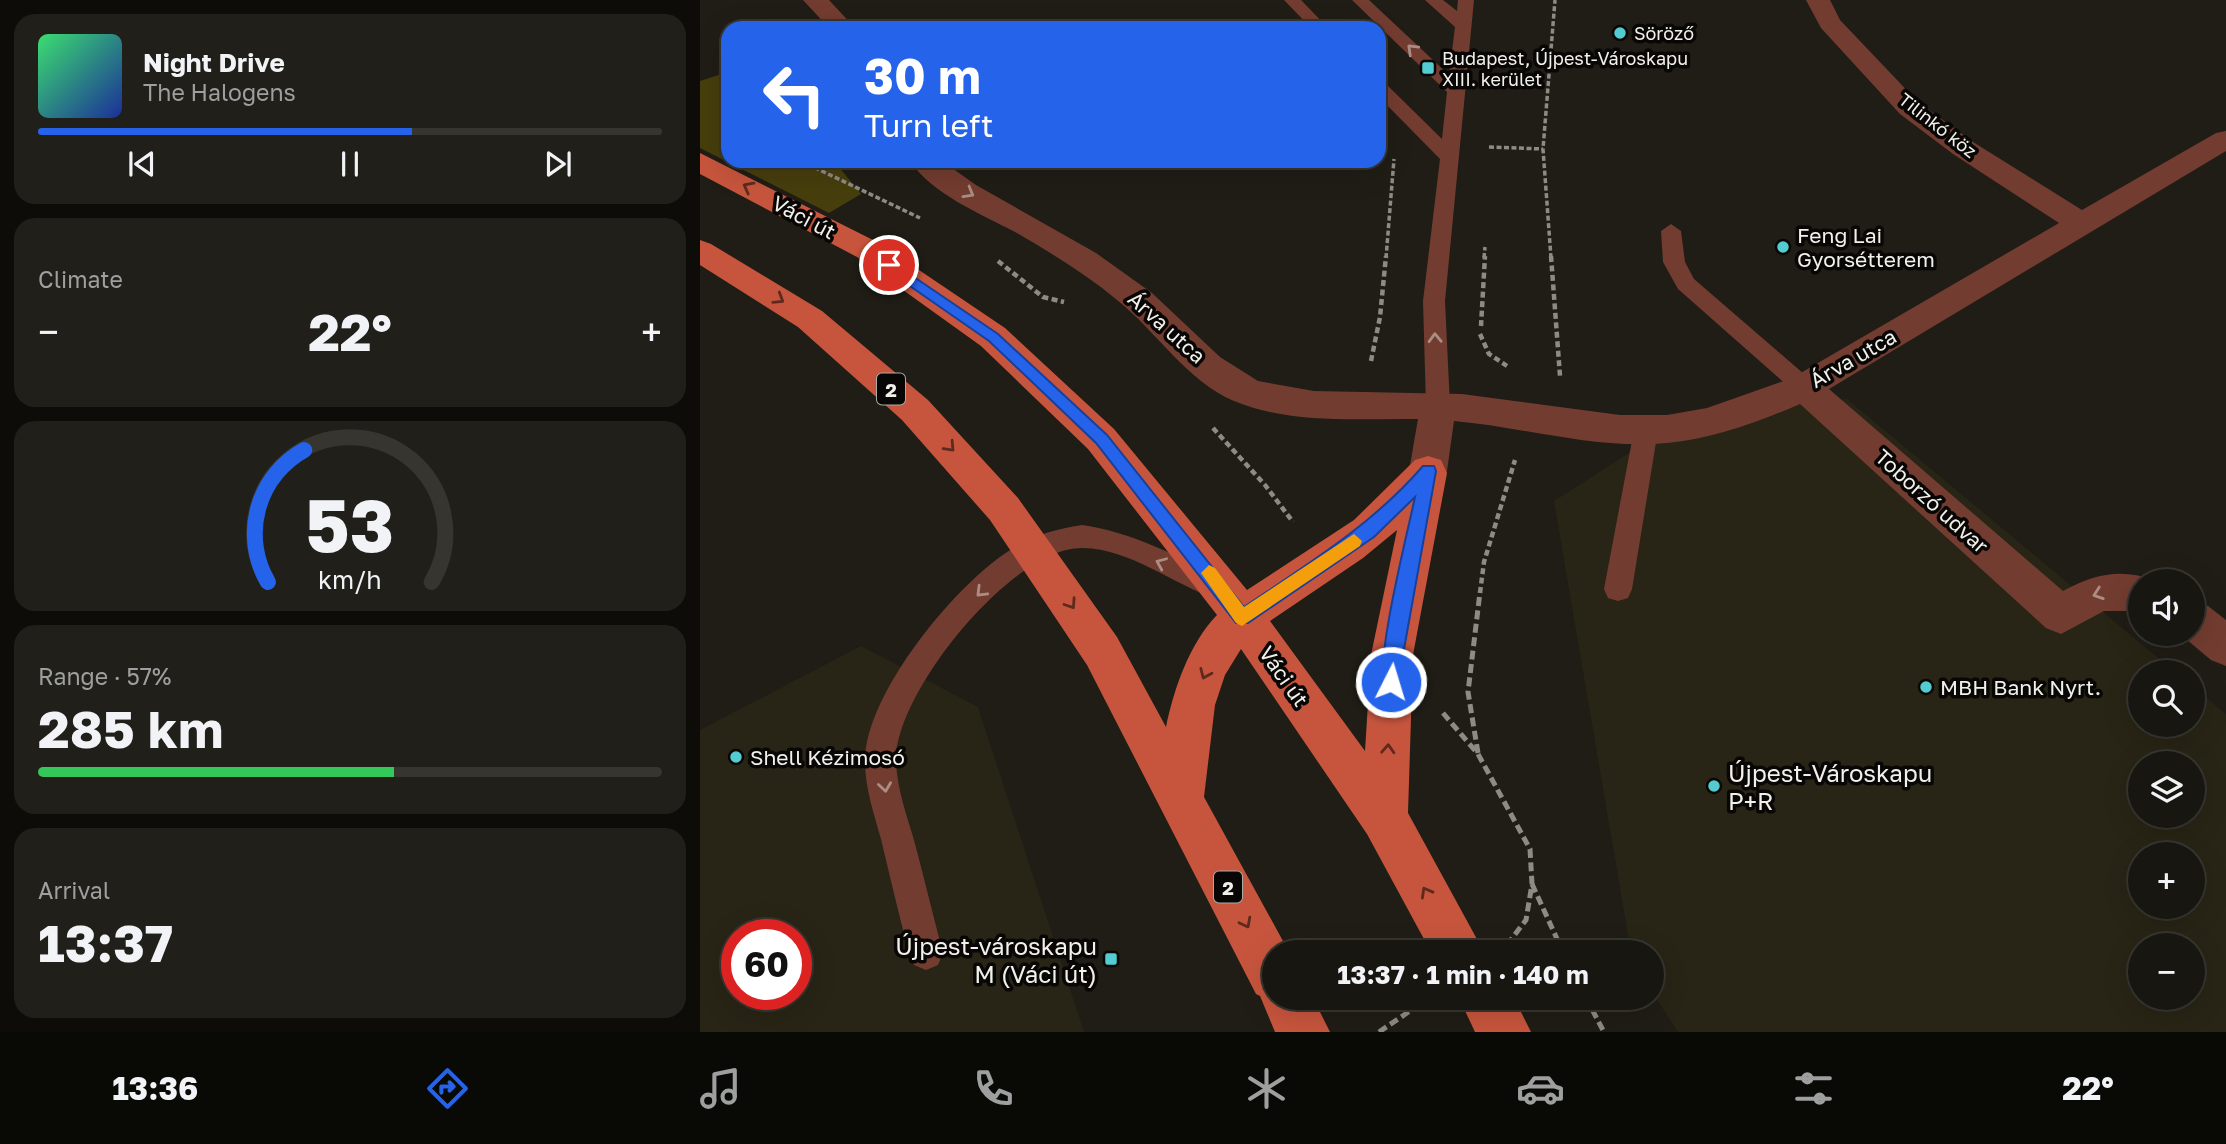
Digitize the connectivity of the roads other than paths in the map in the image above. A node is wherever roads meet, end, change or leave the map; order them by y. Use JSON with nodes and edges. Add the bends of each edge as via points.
{"nodes":[{"id":1,"x":816,"y":0,"type":"edge"},
{"id":2,"x":1292,"y":0,"type":"edge"},
{"id":3,"x":1360,"y":0,"type":"edge"},
{"id":4,"x":1433,"y":0,"type":"edge"},
{"id":5,"x":1466,"y":0,"type":"edge"},
{"id":6,"x":1818,"y":0,"type":"edge"},
{"id":7,"x":836,"y":21,"type":"edge"},
{"id":8,"x":1313,"y":21,"type":"edge"},
{"id":9,"x":1382,"y":21,"type":"edge"},
{"id":10,"x":1386,"y":25,"type":"edge"},
{"id":11,"x":1463,"y":25,"type":"junction"},
{"id":12,"x":1456,"y":91,"type":"junction"},
{"id":13,"x":1386,"y":94,"type":"edge"},
{"id":14,"x":2226,"y":139,"type":"edge"},
{"id":15,"x":1449,"y":157,"type":"junction"},
{"id":16,"x":700,"y":162,"type":"edge"},
{"id":17,"x":934,"y":168,"type":"edge"},
{"id":18,"x":2082,"y":224,"type":"junction"},
{"id":19,"x":1671,"y":231,"type":"dead end"},
{"id":20,"x":700,"y":251,"type":"edge"},
{"id":21,"x":1804,"y":387,"type":"junction"},
{"id":22,"x":1438,"y":406,"type":"junction"},
{"id":23,"x":1646,"y":430,"type":"junction"},
{"id":24,"x":1428,"y":471,"type":"junction"},
{"id":25,"x":1033,"y":547,"type":"junction"},
{"id":26,"x":1618,"y":589,"type":"dead end"},
{"id":27,"x":2128,"y":592,"type":"edge"},
{"id":28,"x":1233,"y":604,"type":"junction"},
{"id":29,"x":2205,"y":629,"type":"edge"},
{"id":30,"x":2226,"y":646,"type":"edge"},
{"id":31,"x":1181,"y":797,"type":"junction"},
{"id":32,"x":1384,"y":817,"type":"junction"},
{"id":33,"x":1452,"y":940,"type":"edge"},
{"id":34,"x":926,"y":953,"type":"dead end"},
{"id":35,"x":1262,"y":953,"type":"edge"},
{"id":36,"x":1291,"y":1010,"type":"edge"},
{"id":37,"x":1492,"y":1010,"type":"edge"},
{"id":38,"x":1303,"y":1032,"type":"edge"},
{"id":39,"x":1504,"y":1032,"type":"edge"}],
"edges":[{"from":1,"to":7,"type":"street"},
{"from":2,"to":8,"type":"lane"},
{"from":9,"to":3,"type":"lane","one_way":true},
{"from":4,"to":11,"type":"lane"},
{"from":5,"to":11,"type":"lane"},
{"from":6,"to":18,"type":"street","name":"Tilinkó köz","via":[[1830,23],[1909,108]]},
{"from":12,"to":10,"type":"lane","one_way":true},
{"from":11,"to":12,"type":"lane"},
{"from":12,"to":15,"type":"lane"},
{"from":13,"to":15,"type":"lane"},
{"from":14,"to":18,"type":"street","name":"Árva utca"},
{"from":22,"to":15,"type":"lane","one_way":true,"via":[[1434,301]]},
{"from":28,"to":16,"type":"main road","name":"Váci út","one_way":true,"via":[[1101,439],[993,337],[868,250]]},
{"from":17,"to":22,"type":"street","name":"Árva utca","one_way":true,"via":[[1111,279],[1216,372],[1242,389],[1273,399]]},
{"from":18,"to":21,"type":"street","name":"Árva utca"},
{"from":19,"to":21,"type":"lane","via":[[1674,262],[1686,284]]},
{"from":20,"to":25,"type":"main road","number":"2","one_way":true,"via":[[810,319],[915,410],[976,474]]},
{"from":21,"to":23,"type":"street","name":"Árva utca","via":[[1729,416]]},
{"from":27,"to":21,"type":"street","name":"Toborzó udvar","one_way":true,"via":[[2104,590],[2061,615]]},
{"from":22,"to":23,"type":"street","name":"Árva utca"},
{"from":22,"to":24,"type":"street"},
{"from":23,"to":26,"type":"lane"},
{"from":24,"to":28,"type":"main road","via":[[1400,504],[1323,563]]},
{"from":32,"to":24,"type":"main road","one_way":true,"via":[[1392,655]]},
{"from":28,"to":25,"type":"lane","one_way":true,"via":[[1099,539],[1062,537]]},
{"from":25,"to":31,"type":"main road","number":"2","one_way":true,"via":[[1102,651]]},
{"from":25,"to":34,"type":"lane","one_way":true,"via":[[957,617],[912,673],[892,710],[881,750],[884,790]]},
{"from":28,"to":31,"type":"main road","one_way":true,"via":[[1192,704]]},
{"from":28,"to":32,"type":"main road","name":"Váci út"},
{"from":29,"to":30,"type":"street"},
{"from":31,"to":35,"type":"main road","number":"2","one_way":true},
{"from":33,"to":32,"type":"main road","name":"Váci út","one_way":true},
{"from":36,"to":38,"type":"main road"},
{"from":37,"to":39,"type":"main road"}]}
